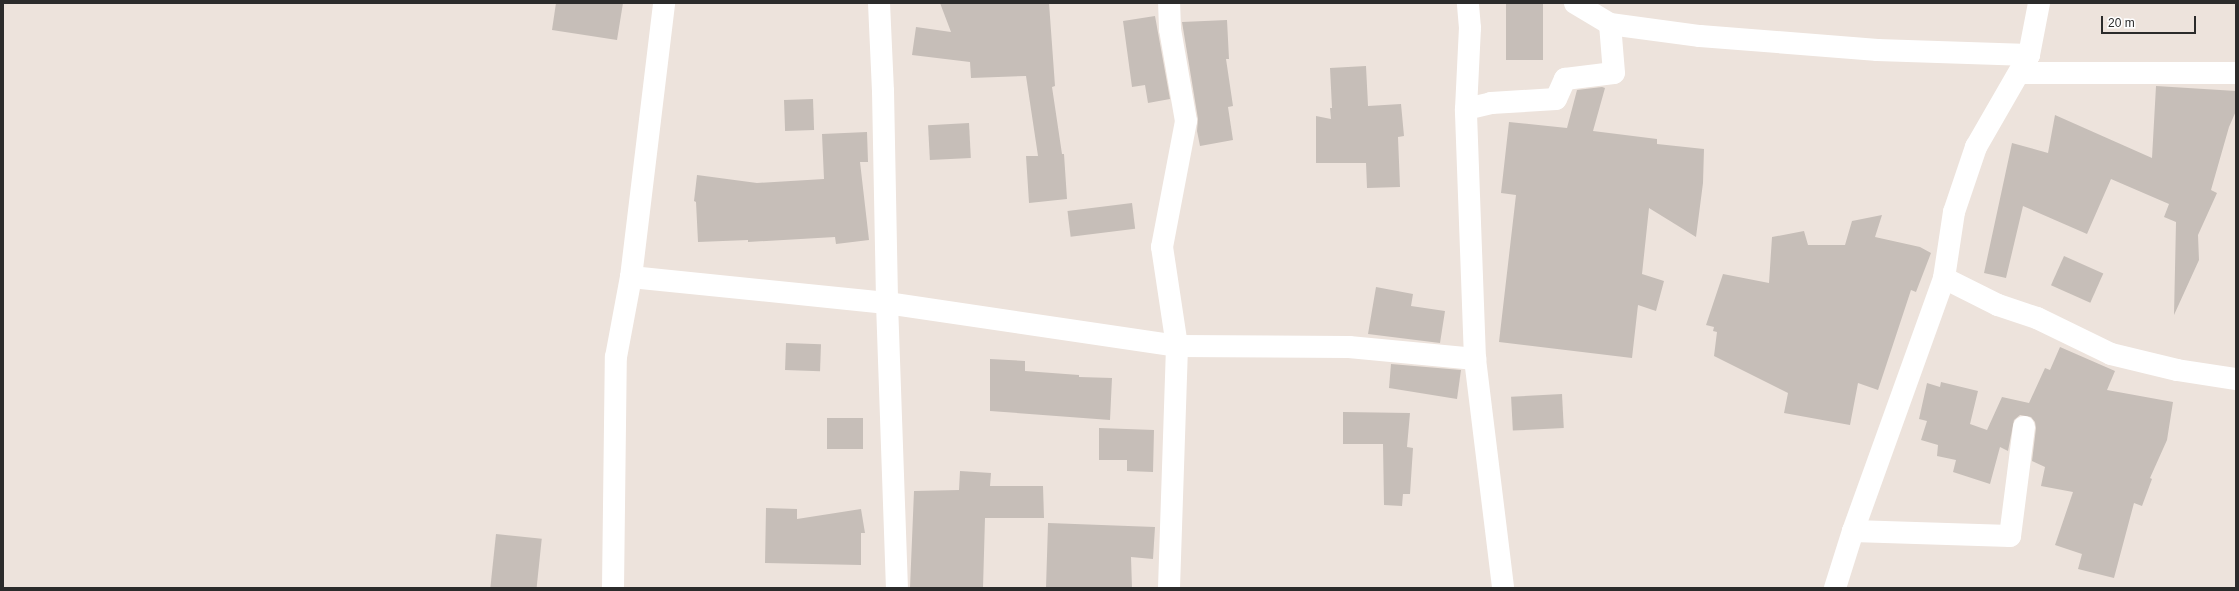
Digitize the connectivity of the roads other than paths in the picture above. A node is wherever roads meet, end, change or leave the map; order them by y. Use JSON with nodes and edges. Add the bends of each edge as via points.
{"nodes":[{"id":1,"x":664,"y":3,"type":"edge"},
{"id":2,"x":879,"y":3,"type":"edge"},
{"id":3,"x":1169,"y":3,"type":"edge"},
{"id":4,"x":1468,"y":3,"type":"edge"},
{"id":5,"x":1575,"y":3,"type":"edge"},
{"id":6,"x":2039,"y":3,"type":"edge"},
{"id":7,"x":1610,"y":24,"type":"junction"},
{"id":8,"x":2025,"y":64,"type":"junction"},
{"id":9,"x":2236,"y":73,"type":"edge"},
{"id":10,"x":1466,"y":110,"type":"junction"},
{"id":11,"x":631,"y":277,"type":"junction"},
{"id":12,"x":1944,"y":278,"type":"junction"},
{"id":13,"x":887,"y":303,"type":"junction"},
{"id":14,"x":1177,"y":346,"type":"junction"},
{"id":15,"x":1475,"y":359,"type":"junction"},
{"id":16,"x":2236,"y":379,"type":"edge"},
{"id":17,"x":2024,"y":427,"type":"dead end"},
{"id":18,"x":1853,"y":531,"type":"junction"},
{"id":19,"x":613,"y":588,"type":"edge"},
{"id":20,"x":897,"y":588,"type":"edge"},
{"id":21,"x":1169,"y":588,"type":"edge"},
{"id":22,"x":1503,"y":588,"type":"edge"},
{"id":23,"x":1835,"y":588,"type":"edge"}],
"edges":[{"from":1,"to":11,"type":"street"},
{"from":2,"to":13,"type":"street"},
{"from":3,"to":14,"type":"street","via":[[1170,29],[1186,121],[1162,247]]},
{"from":4,"to":10,"type":"street","via":[[1470,28]]},
{"from":5,"to":7,"type":"street"},
{"from":6,"to":8,"type":"street"},
{"from":7,"to":8,"type":"street","via":[[1700,36]]},
{"from":7,"to":10,"type":"street","via":[[1614,73],[1565,79],[1556,99],[1491,103]]},
{"from":8,"to":9,"type":"street"},
{"from":8,"to":12,"type":"street","via":[[1976,147],[1954,212]]},
{"from":10,"to":15,"type":"street"},
{"from":11,"to":13,"type":"street"},
{"from":11,"to":19,"type":"street","via":[[616,357]]},
{"from":12,"to":16,"type":"street","via":[[1998,305],[2037,318],[2111,354],[2178,370]]},
{"from":12,"to":18,"type":"street"},
{"from":13,"to":14,"type":"street"},
{"from":13,"to":20,"type":"street"},
{"from":14,"to":15,"type":"street","via":[[1349,347]]},
{"from":14,"to":21,"type":"street"},
{"from":15,"to":22,"type":"street"},
{"from":17,"to":18,"type":"street","via":[[2010,536]]},
{"from":18,"to":23,"type":"street"}]}
